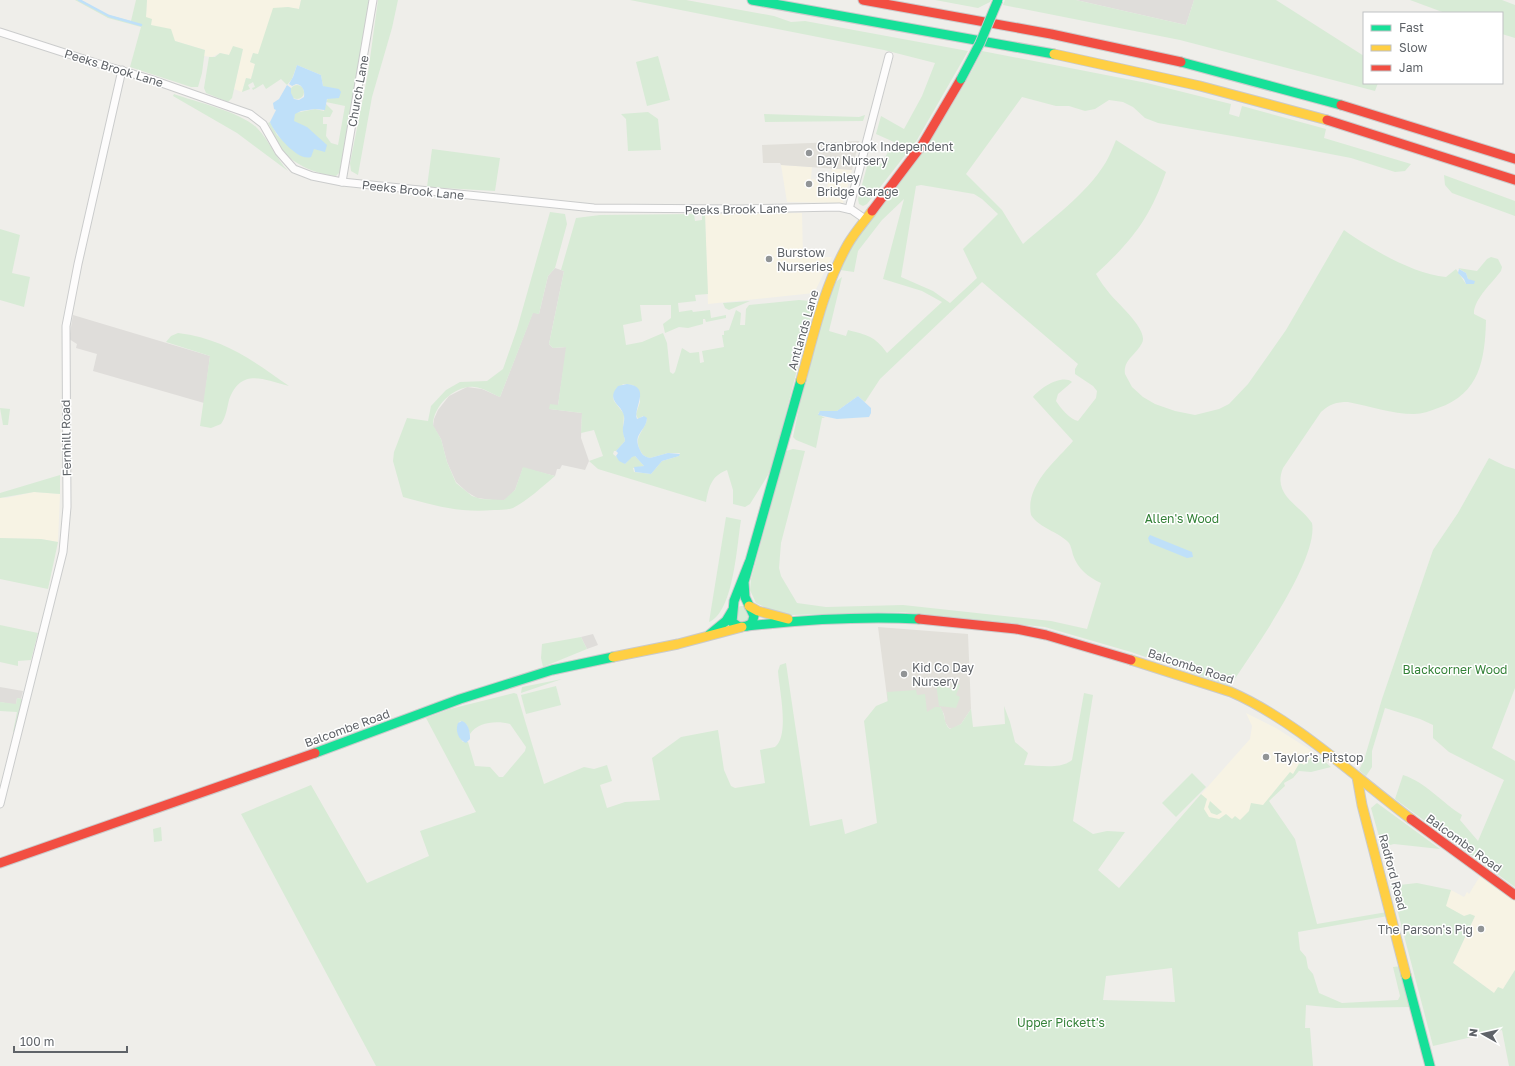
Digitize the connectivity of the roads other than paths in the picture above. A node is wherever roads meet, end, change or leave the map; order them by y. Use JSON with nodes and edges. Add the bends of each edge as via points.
{"nodes":[{"id":1,"x":373,"y":0,"type":"edge"},
{"id":2,"x":752,"y":0,"type":"edge"},
{"id":3,"x":864,"y":0,"type":"edge"},
{"id":4,"x":998,"y":0,"type":"edge"},
{"id":5,"x":0,"y":32,"type":"edge"},
{"id":6,"x":889,"y":56,"type":"dead end"},
{"id":7,"x":122,"y":70,"type":"junction"},
{"id":8,"x":1515,"y":159,"type":"edge"},
{"id":9,"x":1515,"y":180,"type":"edge"},
{"id":10,"x":342,"y":182,"type":"junction"},
{"id":11,"x":849,"y":209,"type":"junction"},
{"id":12,"x":864,"y":219,"type":"junction"},
{"id":13,"x":749,"y":563,"type":"junction"},
{"id":14,"x":750,"y":607,"type":"junction"},
{"id":15,"x":731,"y":612,"type":"junction"},
{"id":16,"x":800,"y":622,"type":"junction"},
{"id":17,"x":745,"y":627,"type":"junction"},
{"id":18,"x":708,"y":636,"type":"junction"},
{"id":19,"x":1357,"y":776,"type":"junction"},
{"id":20,"x":1378,"y":794,"type":"junction"},
{"id":21,"x":0,"y":804,"type":"edge"},
{"id":22,"x":1362,"y":805,"type":"junction"},
{"id":23,"x":0,"y":863,"type":"edge"},
{"id":24,"x":1515,"y":895,"type":"edge"},
{"id":25,"x":1430,"y":1066,"type":"edge"}],
"edges":[{"from":1,"to":10,"type":"street","name":"Church Lane"},
{"from":2,"to":9,"type":"main road","via":[[1088,61],[1238,95],[1440,154]]},
{"from":3,"to":8,"type":"main road","via":[[1127,50],[1236,76],[1400,122]]},
{"from":4,"to":12,"type":"main road","name":"Antlands Lane","bridge":true,"via":[[980,43],[922,145]]},
{"from":5,"to":7,"type":"street","name":"Peeks Brook Lane"},
{"from":6,"to":11,"type":"street"},
{"from":7,"to":10,"type":"street","name":"Peeks Brook Lane","via":[[250,114],[262,124],[279,152],[294,169],[312,176]]},
{"from":7,"to":21,"type":"street","name":"Fernhill Road","via":[[66,326],[67,507],[63,552]]},
{"from":10,"to":11,"type":"street","name":"Peeks Brook Lane","via":[[594,208]]},
{"from":11,"to":12,"type":"street","name":"Peeks Brook Lane"},
{"from":12,"to":13,"type":"main road","name":"Antlands Lane","via":[[845,248],[823,300]]},
{"from":13,"to":14,"type":"main road","name":"Antlands Lane","via":[[744,591]]},
{"from":13,"to":15,"type":"main road","name":"Antlands Lane"},
{"from":14,"to":15,"type":"main road","via":[[739,604]]},
{"from":14,"to":16,"type":"main road","name":"Balcombe Road"},
{"from":14,"to":17,"type":"main road","via":[[754,611],[754,617],[751,624]]},
{"from":15,"to":17,"type":"main road","via":[[733,622]]},
{"from":15,"to":18,"type":"main road","name":"Balcombe Road","via":[[726,621]]},
{"from":16,"to":17,"type":"main road","name":"Balcombe Road"},
{"from":16,"to":19,"type":"main road","name":"Balcombe Road","via":[[892,618],[986,625],[1046,635],[1242,696],[1304,736]]},
{"from":17,"to":18,"type":"main road","name":"Balcombe Road"},
{"from":18,"to":23,"type":"main road","name":"Balcombe Road","via":[[552,670],[460,699]]},
{"from":19,"to":20,"type":"main road","name":"Balcombe Road"},
{"from":19,"to":22,"type":"main road","name":"Radford Road"},
{"from":20,"to":22,"type":"main road"},
{"from":20,"to":24,"type":"main road","name":"Balcombe Road"},
{"from":22,"to":25,"type":"main road","name":"Radford Road"}]}
